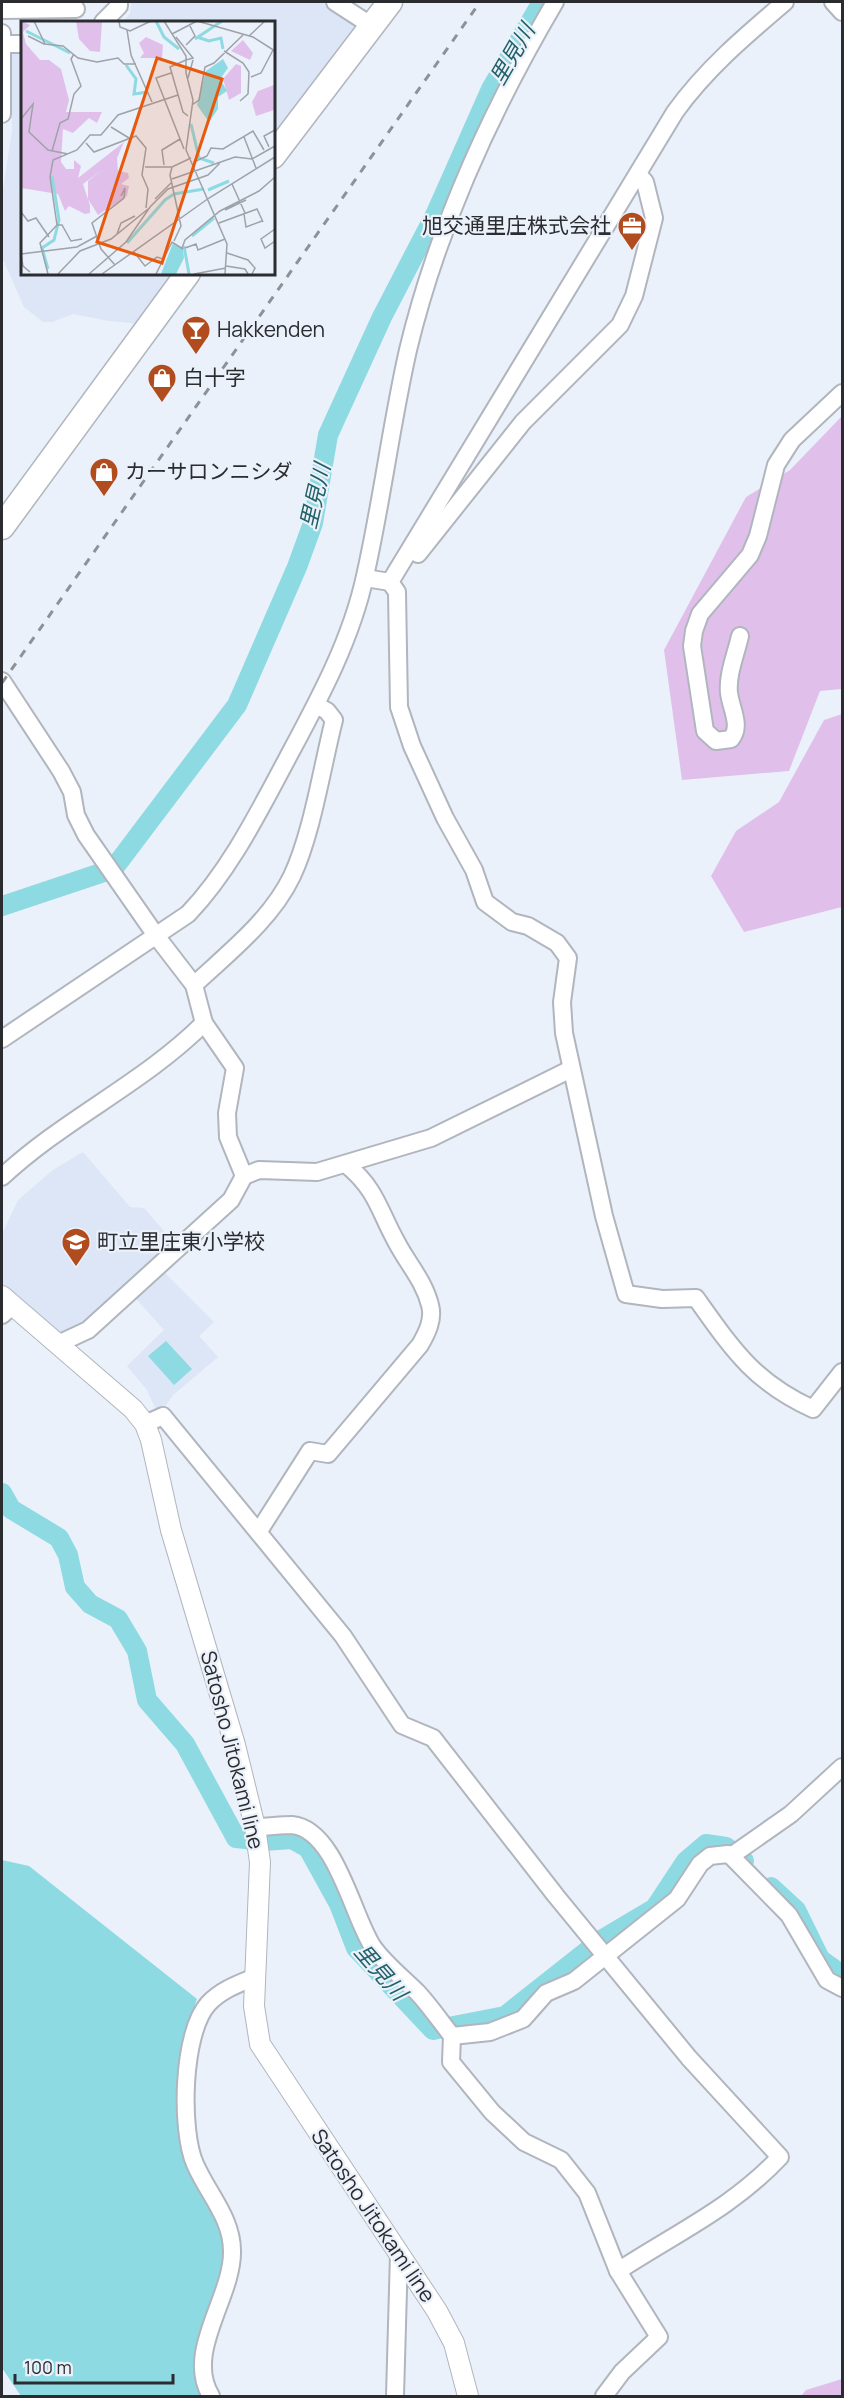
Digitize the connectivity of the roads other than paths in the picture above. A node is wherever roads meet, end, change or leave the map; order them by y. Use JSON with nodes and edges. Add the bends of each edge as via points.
{"nodes":[{"id":1,"x":119,"y":2,"type":"edge"},
{"id":2,"x":335,"y":2,"type":"edge"},
{"id":3,"x":390,"y":2,"type":"edge"},
{"id":4,"x":555,"y":2,"type":"edge"},
{"id":5,"x":785,"y":2,"type":"edge"},
{"id":6,"x":833,"y":2,"type":"edge"},
{"id":7,"x":76,"y":9,"type":"dead end"},
{"id":8,"x":2,"y":10,"type":"edge"},
{"id":9,"x":843,"y":12,"type":"edge"},
{"id":10,"x":104,"y":21,"type":"edge"},
{"id":11,"x":372,"y":26,"type":"junction"},
{"id":12,"x":2,"y":33,"type":"edge"},
{"id":13,"x":2,"y":44,"type":"edge"},
{"id":14,"x":21,"y":44,"type":"edge"},
{"id":15,"x":2,"y":114,"type":"edge"},
{"id":16,"x":274,"y":155,"type":"edge"},
{"id":17,"x":638,"y":174,"type":"junction"},
{"id":18,"x":187,"y":274,"type":"edge"},
{"id":19,"x":843,"y":393,"type":"edge"},
{"id":20,"x":2,"y":527,"type":"edge"},
{"id":21,"x":365,"y":578,"type":"junction"},
{"id":22,"x":394,"y":587,"type":"junction"},
{"id":23,"x":740,"y":636,"type":"dead end"},
{"id":24,"x":2,"y":681,"type":"edge"},
{"id":25,"x":316,"y":705,"type":"junction"},
{"id":26,"x":156,"y":937,"type":"junction"},
{"id":27,"x":194,"y":986,"type":"junction"},
{"id":28,"x":204,"y":1023,"type":"junction"},
{"id":29,"x":2,"y":1039,"type":"edge"},
{"id":30,"x":572,"y":1069,"type":"junction"},
{"id":31,"x":347,"y":1165,"type":"junction"},
{"id":32,"x":2,"y":1176,"type":"edge"},
{"id":33,"x":244,"y":1176,"type":"junction"},
{"id":34,"x":5,"y":1306,"type":"edge"},
{"id":35,"x":58,"y":1344,"type":"junction"},
{"id":36,"x":843,"y":1372,"type":"edge"},
{"id":37,"x":144,"y":1424,"type":"junction"},
{"id":38,"x":259,"y":1531,"type":"junction"},
{"id":39,"x":843,"y":1767,"type":"edge"},
{"id":40,"x":257,"y":1836,"type":"junction"},
{"id":41,"x":731,"y":1856,"type":"junction"},
{"id":42,"x":605,"y":1954,"type":"junction"},
{"id":43,"x":255,"y":1977,"type":"junction"},
{"id":44,"x":843,"y":1988,"type":"edge"},
{"id":45,"x":452,"y":2035,"type":"junction"},
{"id":46,"x":399,"y":2254,"type":"junction"},
{"id":47,"x":618,"y":2271,"type":"junction"},
{"id":48,"x":211,"y":2397,"type":"edge"},
{"id":49,"x":395,"y":2397,"type":"edge"},
{"id":50,"x":468,"y":2397,"type":"edge"},
{"id":51,"x":604,"y":2397,"type":"edge"}],
"edges":[{"from":1,"to":10,"type":"street"},
{"from":2,"to":11,"type":"street"},
{"from":3,"to":11,"type":"highway"},
{"from":4,"to":21,"type":"street","via":[[498,109],[440,245],[408,350]]},
{"from":5,"to":17,"type":"street","via":[[729,49],[694,86]]},
{"from":6,"to":9,"type":"street"},
{"from":7,"to":8,"type":"street"},
{"from":11,"to":16,"type":"highway"},
{"from":12,"to":13,"type":"street"},
{"from":13,"to":14,"type":"street"},
{"from":13,"to":15,"type":"street"},
{"from":17,"to":22,"type":"street"},
{"from":17,"to":22,"type":"street","via":[[645,182],[654,218],[625,318],[523,422]]},
{"from":18,"to":20,"type":"highway"},
{"from":19,"to":23,"type":"street","via":[[792,440],[776,465],[750,555],[700,614],[692,646],[705,731],[717,741],[731,739],[736,733],[729,691]]},
{"from":21,"to":22,"type":"street"},
{"from":21,"to":25,"type":"street","via":[[353,619]]},
{"from":22,"to":30,"type":"street","via":[[399,706],[412,746],[474,870],[485,902],[512,922],[528,926],[557,943],[568,957],[561,1015]]},
{"from":24,"to":26,"type":"street","via":[[61,771],[86,835]]},
{"from":25,"to":26,"type":"street","via":[[211,890],[188,914]]},
{"from":25,"to":27,"type":"street","via":[[334,720],[292,876],[252,930]]},
{"from":26,"to":27,"type":"street"},
{"from":26,"to":29,"type":"street"},
{"from":27,"to":28,"type":"street"},
{"from":28,"to":32,"type":"street","via":[[183,1045],[32,1148]]},
{"from":28,"to":33,"type":"street","via":[[235,1068],[227,1113],[228,1137]]},
{"from":30,"to":31,"type":"street","via":[[431,1138]]},
{"from":30,"to":36,"type":"street","via":[[604,1216],[626,1294],[696,1298],[747,1366],[768,1385],[813,1409]]},
{"from":31,"to":33,"type":"street","via":[[317,1172],[260,1170]]},
{"from":31,"to":38,"type":"street","via":[[366,1181],[396,1243],[417,1275],[431,1306],[429,1330],[328,1454],[310,1451]]},
{"from":33,"to":35,"type":"street","via":[[231,1200],[97,1322]]},
{"from":34,"to":35,"type":"main road","name":"Satosho Jitokami line"},
{"from":35,"to":37,"type":"main road","name":"Satosho Jitokami line","via":[[133,1409]]},
{"from":37,"to":38,"type":"street","via":[[163,1416]]},
{"from":37,"to":40,"type":"main road","name":"Satosho Jitokami line"},
{"from":38,"to":42,"type":"street","via":[[343,1636],[402,1725],[433,1738]]},
{"from":39,"to":41,"type":"street","via":[[791,1814]]},
{"from":40,"to":43,"type":"main road","name":"Satosho Jitokami line"},
{"from":40,"to":45,"type":"street","via":[[292,1826],[319,1842],[342,1877],[374,1950]]},
{"from":41,"to":42,"type":"street","via":[[710,1856],[700,1864],[677,1899]]},
{"from":41,"to":44,"type":"street","via":[[789,1915],[827,1980]]},
{"from":42,"to":45,"type":"street","via":[[574,1981],[546,1993],[523,2019],[490,2032]]},
{"from":42,"to":47,"type":"street","via":[[689,2058],[780,2157],[755,2184],[692,2228]]},
{"from":43,"to":46,"type":"main road","name":"Satosho Jitokami line","via":[[254,2006],[260,2044]]},
{"from":43,"to":48,"type":"street","via":[[228,1988],[207,2006],[192,2042],[186,2070],[186,2110],[194,2162],[232,2235],[228,2279],[208,2330],[205,2386]]},
{"from":45,"to":47,"type":"street","via":[[451,2062],[492,2112],[524,2142],[561,2160],[588,2193]]},
{"from":46,"to":49,"type":"street"},
{"from":46,"to":50,"type":"main road","name":"Satosho Jitokami line","via":[[447,2329]]},
{"from":47,"to":51,"type":"street","via":[[659,2337],[622,2372]]}]}
